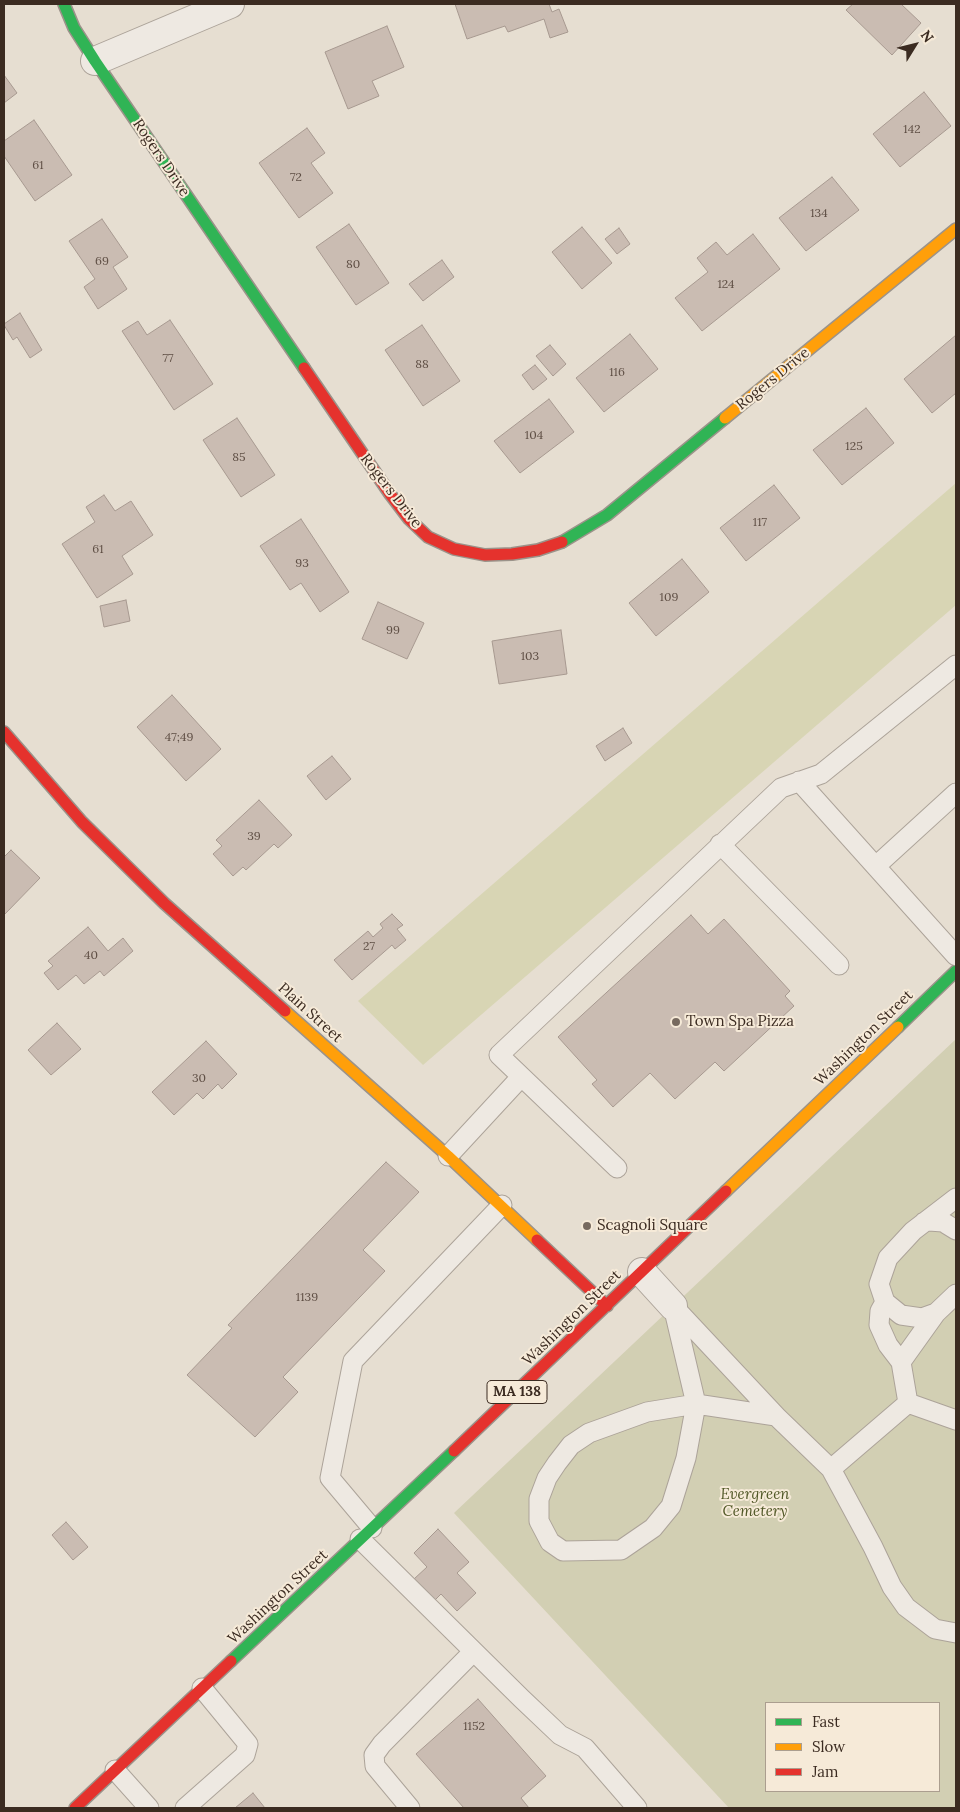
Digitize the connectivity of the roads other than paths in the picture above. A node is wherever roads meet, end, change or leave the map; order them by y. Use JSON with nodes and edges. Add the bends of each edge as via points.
{"nodes":[{"id":1,"x":64,"y":4,"type":"edge"},
{"id":2,"x":230,"y":4,"type":"edge"},
{"id":3,"x":95,"y":61,"type":"junction"},
{"id":4,"x":956,"y":229,"type":"edge"},
{"id":5,"x":956,"y":665,"type":"edge"},
{"id":6,"x":4,"y":732,"type":"edge"},
{"id":7,"x":799,"y":781,"type":"junction"},
{"id":8,"x":956,"y":793,"type":"edge"},
{"id":9,"x":720,"y":844,"type":"junction"},
{"id":10,"x":876,"y":866,"type":"junction"},
{"id":11,"x":956,"y":956,"type":"edge"},
{"id":12,"x":840,"y":965,"type":"dead end"},
{"id":13,"x":956,"y":972,"type":"edge"},
{"id":14,"x":522,"y":1077,"type":"junction"},
{"id":15,"x":448,"y":1156,"type":"junction"},
{"id":16,"x":617,"y":1168,"type":"dead end"},
{"id":17,"x":956,"y":1198,"type":"edge"},
{"id":18,"x":502,"y":1205,"type":"junction"},
{"id":19,"x":924,"y":1222,"type":"junction"},
{"id":20,"x":956,"y":1230,"type":"edge"},
{"id":21,"x":642,"y":1272,"type":"junction"},
{"id":22,"x":956,"y":1294,"type":"edge"},
{"id":23,"x":884,"y":1302,"type":"junction"},
{"id":24,"x":607,"y":1306,"type":"junction"},
{"id":25,"x":673,"y":1306,"type":"junction"},
{"id":26,"x":936,"y":1312,"type":"junction"},
{"id":27,"x":901,"y":1362,"type":"junction"},
{"id":28,"x":908,"y":1403,"type":"junction"},
{"id":29,"x":696,"y":1404,"type":"junction"},
{"id":30,"x":776,"y":1416,"type":"junction"},
{"id":31,"x":956,"y":1420,"type":"edge"},
{"id":32,"x":831,"y":1469,"type":"junction"},
{"id":33,"x":366,"y":1534,"type":"junction"},
{"id":34,"x":956,"y":1633,"type":"edge"},
{"id":35,"x":473,"y":1652,"type":"junction"},
{"id":36,"x":202,"y":1688,"type":"junction"},
{"id":37,"x":115,"y":1770,"type":"junction"},
{"id":38,"x":75,"y":1808,"type":"edge"},
{"id":39,"x":149,"y":1808,"type":"edge"},
{"id":40,"x":185,"y":1808,"type":"edge"},
{"id":41,"x":410,"y":1808,"type":"edge"},
{"id":42,"x":637,"y":1808,"type":"edge"}],
"edges":[{"from":1,"to":3,"type":"street","name":"Rogers Drive","via":[[74,28]]},
{"from":2,"to":3,"type":"street"},
{"from":3,"to":4,"type":"street","name":"Rogers Drive","via":[[390,494],[428,537],[454,549],[485,555],[512,554],[538,550],[586,530]]},
{"from":5,"to":7,"type":"lane","via":[[821,774]]},
{"from":6,"to":15,"type":"street","name":"Plain Street","via":[[82,822],[164,903]]},
{"from":7,"to":9,"type":"lane","via":[[781,788]]},
{"from":7,"to":10,"type":"lane"},
{"from":8,"to":10,"type":"lane"},
{"from":9,"to":12,"type":"lane"},
{"from":9,"to":14,"type":"lane","via":[[499,1055]]},
{"from":10,"to":11,"type":"lane"},
{"from":13,"to":21,"type":"street","name":"Washington Street","number":"MA 138"},
{"from":14,"to":15,"type":"lane"},
{"from":14,"to":16,"type":"lane"},
{"from":15,"to":18,"type":"street","name":"Plain Street"},
{"from":17,"to":19,"type":"lane"},
{"from":18,"to":24,"type":"street","name":"Plain Street"},
{"from":18,"to":33,"type":"lane","via":[[353,1361],[330,1478]]},
{"from":19,"to":20,"type":"lane","via":[[943,1222]]},
{"from":19,"to":23,"type":"lane","via":[[888,1258],[879,1284]]},
{"from":21,"to":24,"type":"street","name":"Washington Street","number":"MA 138"},
{"from":21,"to":25,"type":"street"},
{"from":22,"to":26,"type":"lane"},
{"from":23,"to":26,"type":"lane","via":[[901,1315],[922,1318]]},
{"from":23,"to":27,"type":"lane","via":[[879,1324],[888,1345]]},
{"from":24,"to":33,"type":"street","name":"Washington Street","number":"MA 138"},
{"from":25,"to":29,"type":"lane"},
{"from":25,"to":30,"type":"lane"},
{"from":26,"to":27,"type":"lane"},
{"from":27,"to":28,"type":"lane"},
{"from":28,"to":31,"type":"lane"},
{"from":28,"to":32,"type":"lane"},
{"from":29,"to":29,"type":"lane","via":[[686,1458],[671,1506],[653,1528],[621,1550],[563,1552],[550,1542],[540,1521],[539,1499],[547,1478],[571,1445],[589,1433],[647,1412]]},
{"from":29,"to":30,"type":"lane"},
{"from":30,"to":32,"type":"lane"},
{"from":32,"to":34,"type":"lane","via":[[892,1587],[906,1606],[935,1629]]},
{"from":33,"to":35,"type":"lane"},
{"from":33,"to":36,"type":"street","name":"Washington Street","number":"MA 138"},
{"from":35,"to":41,"type":"lane","via":[[374,1756],[376,1766]]},
{"from":35,"to":42,"type":"lane","via":[[560,1734],[585,1748]]},
{"from":36,"to":37,"type":"street","name":"Washington Street","number":"MA 138"},
{"from":36,"to":40,"type":"lane","via":[[248,1744],[245,1755]]},
{"from":37,"to":38,"type":"street","name":"Washington Street","number":"MA 138"},
{"from":37,"to":39,"type":"lane"}]}
